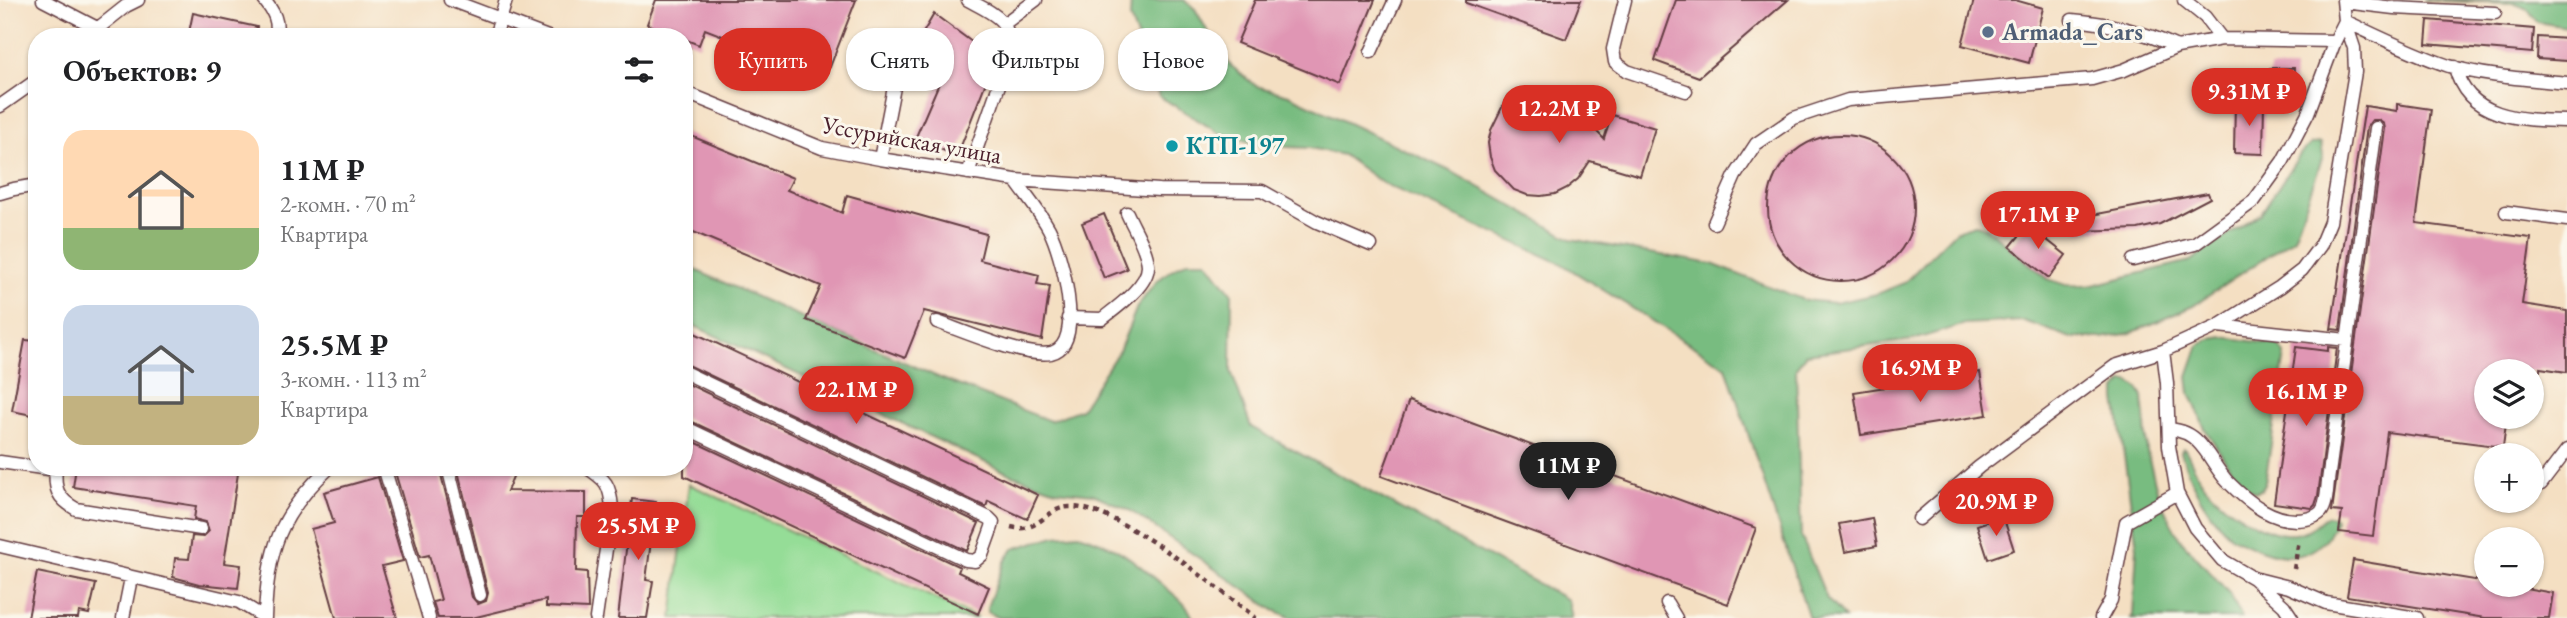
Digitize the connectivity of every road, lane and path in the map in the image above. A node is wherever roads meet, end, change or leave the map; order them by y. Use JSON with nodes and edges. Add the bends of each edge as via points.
{"nodes":[{"id":1,"x":43,"y":0,"type":"edge"},
{"id":2,"x":138,"y":0,"type":"edge"},
{"id":3,"x":264,"y":0,"type":"edge"},
{"id":4,"x":450,"y":0,"type":"edge"},
{"id":5,"x":506,"y":0,"type":"edge"},
{"id":6,"x":968,"y":0,"type":"edge"},
{"id":7,"x":1036,"y":0,"type":"edge"},
{"id":8,"x":1395,"y":0,"type":"edge"},
{"id":9,"x":1625,"y":0,"type":"edge"},
{"id":10,"x":2184,"y":0,"type":"edge"},
{"id":11,"x":2344,"y":1,"type":"edge"},
{"id":12,"x":2495,"y":13,"type":"dead end"},
{"id":13,"x":502,"y":18,"type":"junction"},
{"id":14,"x":2072,"y":20,"type":"dead end"},
{"id":15,"x":2345,"y":20,"type":"junction"},
{"id":16,"x":1005,"y":23,"type":"junction"},
{"id":17,"x":86,"y":28,"type":"edge"},
{"id":18,"x":97,"y":28,"type":"edge"},
{"id":19,"x":278,"y":28,"type":"edge"},
{"id":20,"x":498,"y":28,"type":"edge"},
{"id":21,"x":526,"y":28,"type":"edge"},
{"id":22,"x":2222,"y":39,"type":"junction"},
{"id":23,"x":2335,"y":41,"type":"junction"},
{"id":24,"x":2177,"y":47,"type":"junction"},
{"id":25,"x":1371,"y":52,"type":"dead end"},
{"id":26,"x":2455,"y":67,"type":"junction"},
{"id":27,"x":2567,"y":83,"type":"edge"},
{"id":28,"x":28,"y":86,"type":"edge"},
{"id":29,"x":893,"y":91,"type":"edge"},
{"id":30,"x":1686,"y":91,"type":"dead end"},
{"id":31,"x":693,"y":96,"type":"edge"},
{"id":32,"x":0,"y":106,"type":"edge"},
{"id":33,"x":2567,"y":121,"type":"edge"},
{"id":34,"x":2376,"y":128,"type":"dead end"},
{"id":35,"x":880,"y":159,"type":"junction"},
{"id":36,"x":968,"y":173,"type":"junction"},
{"id":37,"x":1015,"y":180,"type":"junction"},
{"id":38,"x":28,"y":186,"type":"edge"},
{"id":39,"x":0,"y":193,"type":"edge"},
{"id":40,"x":2506,"y":212,"type":"dead end"},
{"id":41,"x":1127,"y":214,"type":"dead end"},
{"id":42,"x":2567,"y":220,"type":"edge"},
{"id":43,"x":1714,"y":223,"type":"dead end"},
{"id":44,"x":1371,"y":244,"type":"dead end"},
{"id":45,"x":2133,"y":260,"type":"dead end"},
{"id":46,"x":1068,"y":318,"type":"junction"},
{"id":47,"x":937,"y":322,"type":"dead end"},
{"id":48,"x":2218,"y":326,"type":"junction"},
{"id":49,"x":2347,"y":340,"type":"junction"},
{"id":50,"x":2163,"y":351,"type":"junction"},
{"id":51,"x":693,"y":376,"type":"edge"},
{"id":52,"x":2169,"y":429,"type":"junction"},
{"id":53,"x":693,"y":431,"type":"edge"},
{"id":54,"x":2567,"y":450,"type":"edge"},
{"id":55,"x":0,"y":462,"type":"edge"},
{"id":56,"x":28,"y":466,"type":"edge"},
{"id":57,"x":56,"y":476,"type":"edge"},
{"id":58,"x":320,"y":476,"type":"edge"},
{"id":59,"x":387,"y":476,"type":"edge"},
{"id":60,"x":450,"y":476,"type":"edge"},
{"id":61,"x":600,"y":476,"type":"edge"},
{"id":62,"x":2544,"y":480,"type":"edge"},
{"id":63,"x":2177,"y":493,"type":"junction"},
{"id":64,"x":1919,"y":519,"type":"dead end"},
{"id":65,"x":2300,"y":520,"type":"junction"},
{"id":66,"x":993,"y":522,"type":"junction"},
{"id":67,"x":201,"y":529,"type":"dead end"},
{"id":68,"x":0,"y":546,"type":"edge"},
{"id":69,"x":131,"y":578,"type":"junction"},
{"id":70,"x":2253,"y":578,"type":"junction"},
{"id":71,"x":2289,"y":587,"type":"junction"},
{"id":72,"x":480,"y":594,"type":"dead end"},
{"id":73,"x":1667,"y":603,"type":"dead end"},
{"id":74,"x":123,"y":618,"type":"edge"},
{"id":75,"x":265,"y":618,"type":"edge"},
{"id":76,"x":429,"y":618,"type":"edge"},
{"id":77,"x":596,"y":618,"type":"edge"},
{"id":78,"x":1256,"y":618,"type":"edge"},
{"id":79,"x":1676,"y":618,"type":"edge"},
{"id":80,"x":2101,"y":618,"type":"edge"},
{"id":81,"x":2291,"y":618,"type":"edge"},
{"id":82,"x":2417,"y":618,"type":"edge"}],
"edges":[{"from":1,"to":17,"type":"lane"},
{"from":2,"to":18,"type":"lane"},
{"from":3,"to":19,"type":"lane"},
{"from":4,"to":13,"type":"lane"},
{"from":5,"to":13,"type":"lane"},
{"from":6,"to":16,"type":"lane"},
{"from":7,"to":16,"type":"lane"},
{"from":8,"to":25,"type":"lane"},
{"from":9,"to":30,"type":"lane","via":[[1613,49],[1615,62],[1627,71]]},
{"from":10,"to":22,"type":"lane"},
{"from":11,"to":12,"type":"lane"},
{"from":11,"to":15,"type":"lane"},
{"from":13,"to":20,"type":"lane"},
{"from":13,"to":21,"type":"lane"},
{"from":14,"to":24,"type":"lane","via":[[2130,28]]},
{"from":15,"to":23,"type":"lane"},
{"from":15,"to":26,"type":"lane"},
{"from":15,"to":48,"type":"lane","via":[[2354,48],[2355,72],[2330,222],[2302,270]]},
{"from":16,"to":36,"type":"lane","via":[[1010,54]]},
{"from":22,"to":23,"type":"lane"},
{"from":22,"to":24,"type":"lane"},
{"from":23,"to":45,"type":"lane","via":[[2302,125],[2254,201],[2195,244]]},
{"from":24,"to":43,"type":"lane","via":[[2092,79],[1848,100],[1794,118],[1756,144],[1735,176]]},
{"from":26,"to":27,"type":"lane"},
{"from":26,"to":33,"type":"lane","via":[[2468,96],[2489,110],[2505,116]]},
{"from":28,"to":32,"type":"lane"},
{"from":29,"to":35,"type":"lane"},
{"from":31,"to":35,"type":"lane","name":"Уссурийская улица","via":[[822,148]]},
{"from":34,"to":49,"type":"lane"},
{"from":35,"to":36,"type":"lane","name":"Уссурийская улица"},
{"from":36,"to":37,"type":"lane","name":"Уссурийская улица"},
{"from":37,"to":44,"type":"lane","name":"Уссурийская улица","via":[[1159,190],[1262,191],[1317,222]]},
{"from":37,"to":46,"type":"lane","via":[[1048,228],[1060,255]]},
{"from":38,"to":39,"type":"lane"},
{"from":40,"to":42,"type":"lane"},
{"from":41,"to":46,"type":"lane","via":[[1148,262],[1146,276],[1102,319]]},
{"from":46,"to":47,"type":"lane","via":[[1063,347],[1043,354]]},
{"from":48,"to":49,"type":"lane"},
{"from":48,"to":50,"type":"lane"},
{"from":49,"to":65,"type":"lane","via":[[2323,508]]},
{"from":50,"to":52,"type":"lane"},
{"from":50,"to":64,"type":"lane","via":[[2115,366],[1998,452]]},
{"from":51,"to":66,"type":"lane"},
{"from":52,"to":63,"type":"lane"},
{"from":52,"to":65,"type":"lane","via":[[2181,430],[2197,441],[2226,479],[2255,505],[2281,519]]},
{"from":53,"to":66,"type":"lane","via":[[966,560],[975,561],[982,555]]},
{"from":54,"to":62,"type":"lane"},
{"from":55,"to":56,"type":"lane"},
{"from":57,"to":67,"type":"lane","via":[[60,498],[76,509]]},
{"from":58,"to":75,"type":"lane","via":[[283,524],[272,549]]},
{"from":59,"to":76,"type":"lane"},
{"from":60,"to":72,"type":"lane"},
{"from":61,"to":77,"type":"lane","via":[[611,491],[612,508]]},
{"from":63,"to":70,"type":"lane","via":[[2196,528],[2222,560]]},
{"from":63,"to":80,"type":"lane","via":[[2126,522],[2111,600]]},
{"from":65,"to":71,"type":"path","via":[[2299,551]]},
{"from":66,"to":78,"type":"path","via":[[1023,529],[1067,506],[1101,512],[1206,579]]},
{"from":68,"to":69,"type":"lane"},
{"from":69,"to":74,"type":"lane"},
{"from":69,"to":75,"type":"lane","via":[[239,602]]},
{"from":70,"to":71,"type":"lane"},
{"from":70,"to":81,"type":"lane"},
{"from":71,"to":82,"type":"lane","via":[[2326,603]]},
{"from":73,"to":79,"type":"lane"}]}
